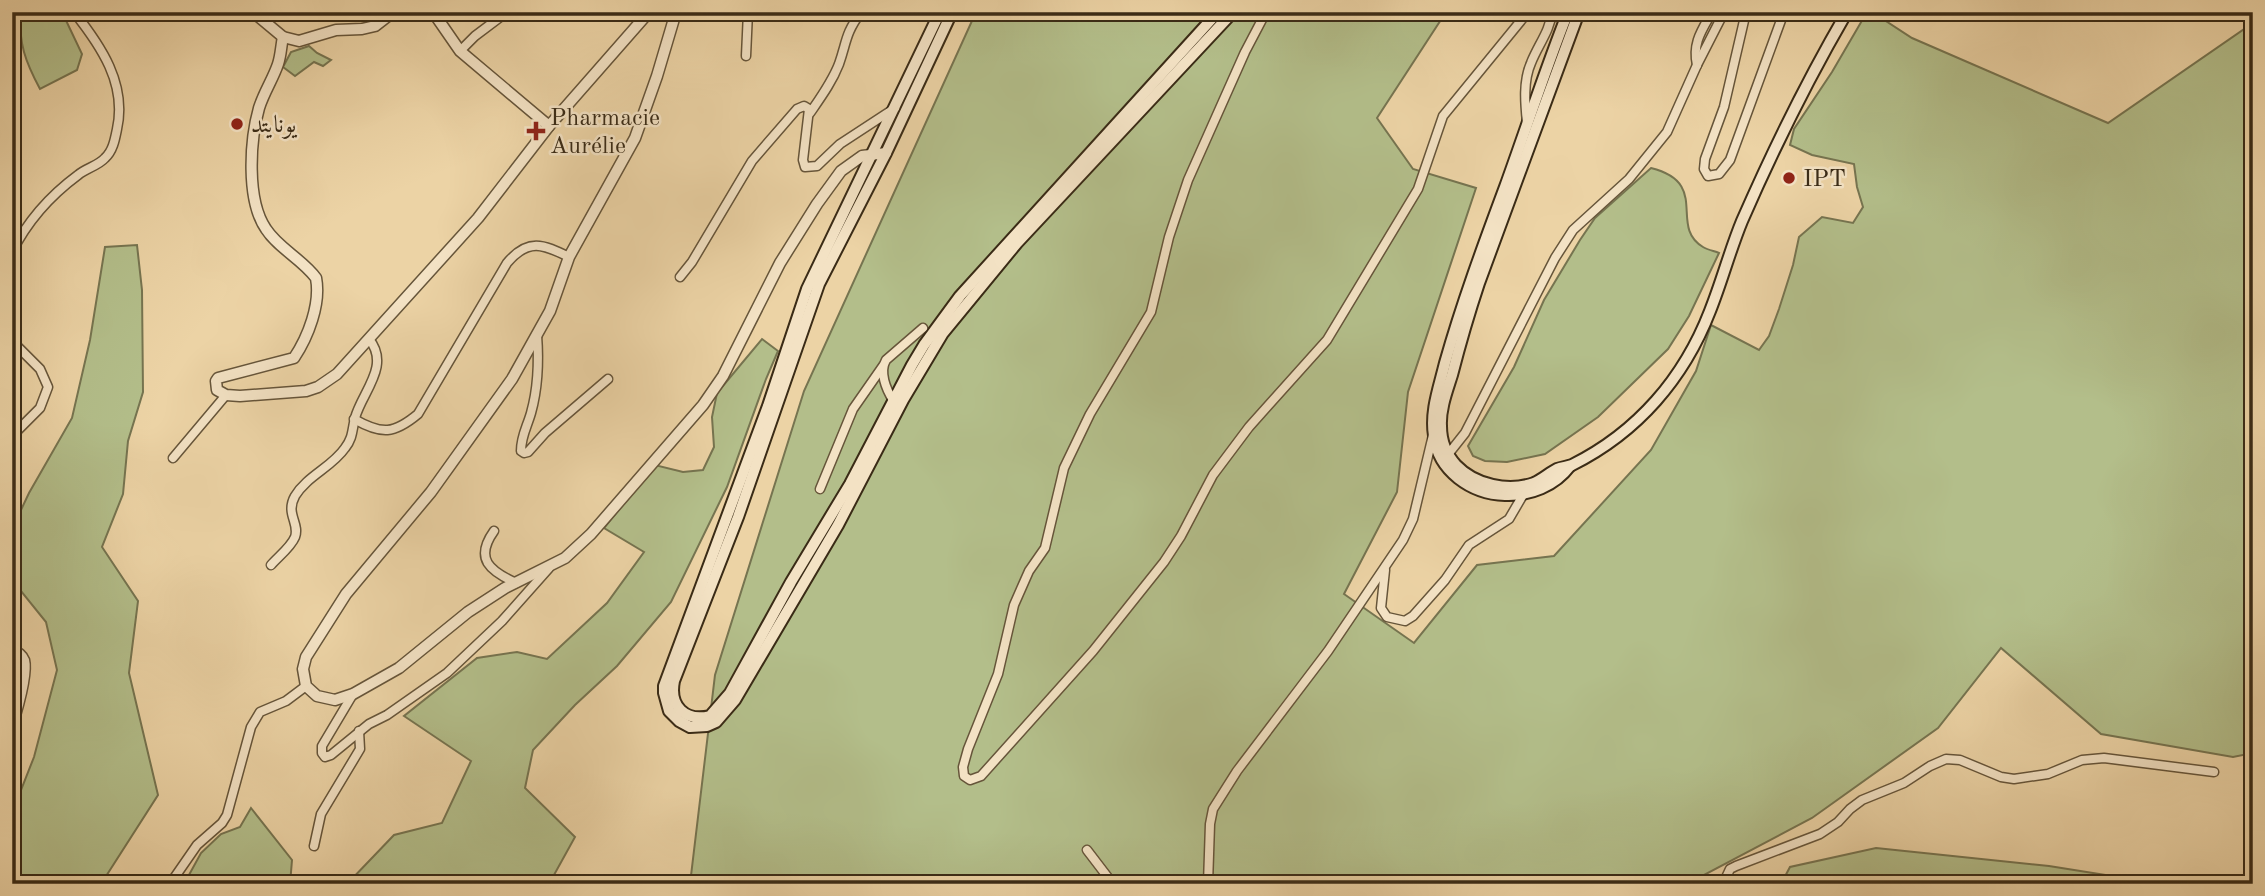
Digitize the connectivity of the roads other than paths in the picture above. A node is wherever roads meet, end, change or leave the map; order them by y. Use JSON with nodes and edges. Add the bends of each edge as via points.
{"nodes":[{"id":1,"x":74,"y":12,"type":"edge"},
{"id":2,"x":253,"y":12,"type":"edge"},
{"id":3,"x":393,"y":12,"type":"edge"},
{"id":4,"x":433,"y":12,"type":"edge"},
{"id":5,"x":507,"y":12,"type":"edge"},
{"id":6,"x":649,"y":12,"type":"edge"},
{"id":7,"x":676,"y":12,"type":"edge"},
{"id":8,"x":748,"y":12,"type":"edge"},
{"id":9,"x":862,"y":12,"type":"edge"},
{"id":10,"x":940,"y":12,"type":"edge"},
{"id":11,"x":952,"y":12,"type":"edge"},
{"id":12,"x":1218,"y":12,"type":"edge"},
{"id":13,"x":1233,"y":12,"type":"edge"},
{"id":14,"x":1266,"y":12,"type":"edge"},
{"id":15,"x":1528,"y":12,"type":"edge"},
{"id":16,"x":1552,"y":12,"type":"edge"},
{"id":17,"x":1568,"y":12,"type":"edge"},
{"id":18,"x":1579,"y":12,"type":"edge"},
{"id":19,"x":1712,"y":12,"type":"edge"},
{"id":20,"x":1726,"y":12,"type":"edge"},
{"id":21,"x":1746,"y":12,"type":"edge"},
{"id":22,"x":1784,"y":12,"type":"edge"},
{"id":23,"x":1847,"y":12,"type":"edge"},
{"id":24,"x":283,"y":37,"type":"junction"},
{"id":25,"x":460,"y":51,"type":"junction"},
{"id":26,"x":746,"y":56,"type":"dead end"},
{"id":27,"x":1697,"y":65,"type":"junction"},
{"id":28,"x":910,"y":101,"type":"junction"},
{"id":29,"x":896,"y":107,"type":"junction"},
{"id":30,"x":810,"y":113,"type":"junction"},
{"id":31,"x":1527,"y":125,"type":"junction"},
{"id":32,"x":549,"y":126,"type":"junction"},
{"id":33,"x":1531,"y":138,"type":"junction"},
{"id":34,"x":886,"y":153,"type":"junction"},
{"id":35,"x":873,"y":155,"type":"junction"},
{"id":36,"x":12,"y":252,"type":"edge"},
{"id":37,"x":569,"y":257,"type":"junction"},
{"id":38,"x":680,"y":277,"type":"dead end"},
{"id":39,"x":923,"y":328,"type":"dead end"},
{"id":40,"x":537,"y":335,"type":"junction"},
{"id":41,"x":369,"y":339,"type":"junction"},
{"id":42,"x":12,"y":341,"type":"edge"},
{"id":43,"x":883,"y":366,"type":"junction"},
{"id":44,"x":608,"y":379,"type":"dead end"},
{"id":45,"x":226,"y":395,"type":"junction"},
{"id":46,"x":893,"y":400,"type":"junction"},
{"id":47,"x":354,"y":419,"type":"junction"},
{"id":48,"x":1433,"y":435,"type":"junction"},
{"id":49,"x":12,"y":436,"type":"edge"},
{"id":50,"x":173,"y":458,"type":"dead end"},
{"id":51,"x":1445,"y":458,"type":"junction"},
{"id":52,"x":1570,"y":466,"type":"junction"},
{"id":53,"x":820,"y":489,"type":"dead end"},
{"id":54,"x":1523,"y":495,"type":"junction"},
{"id":55,"x":494,"y":531,"type":"dead end"},
{"id":56,"x":271,"y":565,"type":"dead end"},
{"id":57,"x":549,"y":568,"type":"junction"},
{"id":58,"x":1385,"y":570,"type":"junction"},
{"id":59,"x":516,"y":583,"type":"junction"},
{"id":60,"x":12,"y":648,"type":"edge"},
{"id":61,"x":306,"y":686,"type":"junction"},
{"id":62,"x":668,"y":693,"type":"junction"},
{"id":63,"x":353,"y":694,"type":"junction"},
{"id":64,"x":692,"y":722,"type":"junction"},
{"id":65,"x":12,"y":729,"type":"edge"},
{"id":66,"x":359,"y":732,"type":"junction"},
{"id":67,"x":2214,"y":772,"type":"dead end"},
{"id":68,"x":314,"y":846,"type":"dead end"},
{"id":69,"x":1087,"y":850,"type":"dead end"},
{"id":70,"x":170,"y":884,"type":"edge"},
{"id":71,"x":1113,"y":884,"type":"edge"},
{"id":72,"x":1208,"y":884,"type":"edge"},
{"id":73,"x":1723,"y":884,"type":"edge"}],
"edges":[{"from":1,"to":36,"type":"street","via":[[97,43],[119,90],[114,142],[105,158],[77,175],[41,210]]},
{"from":2,"to":24,"type":"street"},
{"from":3,"to":24,"type":"street","via":[[375,26],[362,29],[336,30],[299,41]]},
{"from":4,"to":25,"type":"street"},
{"from":5,"to":25,"type":"street"},
{"from":6,"to":32,"type":"street"},
{"from":7,"to":37,"type":"street","via":[[635,138]]},
{"from":8,"to":26,"type":"street"},
{"from":9,"to":30,"type":"street","via":[[849,29],[830,84]]},
{"from":10,"to":29,"type":"main road"},
{"from":11,"to":28,"type":"main road"},
{"from":12,"to":46,"type":"main road","via":[[960,296]]},
{"from":13,"to":64,"type":"main road","via":[[1017,243],[943,332],[838,525],[735,700],[716,722],[707,726]]},
{"from":14,"to":15,"type":"street","via":[[1180,201],[1151,312],[1090,414],[1064,468],[1045,548],[1014,605],[998,674],[968,749],[963,767],[970,780],[981,776],[1093,652],[1164,562],[1213,475],[1327,340],[1418,189],[1443,116]]},
{"from":16,"to":31,"type":"street","via":[[1529,65]]},
{"from":17,"to":31,"type":"main road"},
{"from":18,"to":33,"type":"main road"},
{"from":19,"to":27,"type":"street","via":[[1696,41]]},
{"from":20,"to":27,"type":"street"},
{"from":21,"to":22,"type":"street","via":[[1724,107],[1705,159],[1708,176],[1719,174],[1730,160]]},
{"from":23,"to":52,"type":"main road","via":[[1760,180],[1695,347],[1679,373],[1629,428]]},
{"from":24,"to":45,"type":"street","via":[[278,65],[258,111],[252,181],[266,230],[316,278],[317,301],[294,358],[218,378],[217,390]]},
{"from":25,"to":32,"type":"street"},
{"from":27,"to":51,"type":"street","via":[[1654,150],[1573,230],[1465,433]]},
{"from":28,"to":29,"type":"street"},
{"from":28,"to":34,"type":"main road"},
{"from":29,"to":30,"type":"street","via":[[811,168],[805,167],[803,160]]},
{"from":29,"to":35,"type":"main road"},
{"from":30,"to":38,"type":"street","via":[[807,107],[797,109],[752,161]]},
{"from":31,"to":33,"type":"street"},
{"from":31,"to":48,"type":"main road","via":[[1456,321],[1436,397]]},
{"from":32,"to":41,"type":"street","via":[[478,218]]},
{"from":33,"to":51,"type":"main road","via":[[1466,322],[1446,394],[1441,427]]},
{"from":34,"to":35,"type":"street"},
{"from":34,"to":62,"type":"main road","via":[[815,295],[738,517]]},
{"from":35,"to":57,"type":"street","via":[[846,166],[817,204],[703,405],[591,534]]},
{"from":35,"to":62,"type":"main road","via":[[807,289],[677,649]]},
{"from":37,"to":40,"type":"street"},
{"from":37,"to":47,"type":"street","via":[[538,245],[516,251],[418,414],[395,430],[369,428]]},
{"from":39,"to":43,"type":"street"},
{"from":40,"to":44,"type":"street","via":[[539,361],[532,410],[521,443],[524,453]]},
{"from":40,"to":61,"type":"street","via":[[512,379],[432,492],[340,603],[306,657]]},
{"from":41,"to":45,"type":"street","via":[[337,374],[318,387]]},
{"from":41,"to":47,"type":"street","via":[[377,355],[376,372]]},
{"from":42,"to":49,"type":"street","via":[[40,369],[48,387],[40,408]]},
{"from":43,"to":46,"type":"street"},
{"from":43,"to":53,"type":"street","via":[[853,410]]},
{"from":45,"to":50,"type":"street"},
{"from":46,"to":64,"type":"main road","via":[[730,693],[710,716]]},
{"from":47,"to":56,"type":"street","via":[[353,435],[344,450],[295,496],[290,514],[296,535]]},
{"from":48,"to":51,"type":"main road"},
{"from":48,"to":58,"type":"street","via":[[1413,519]]},
{"from":51,"to":52,"type":"main road","via":[[1470,476],[1504,487],[1531,484]]},
{"from":51,"to":54,"type":"main road","via":[[1456,477],[1479,491]]},
{"from":52,"to":54,"type":"main road","via":[[1562,477]]},
{"from":54,"to":58,"type":"street","via":[[1509,519],[1469,545],[1445,580],[1405,621],[1388,617],[1381,608]]},
{"from":55,"to":59,"type":"street","via":[[485,545],[487,565]]},
{"from":57,"to":59,"type":"street"},
{"from":57,"to":66,"type":"street","via":[[447,673]]},
{"from":58,"to":72,"type":"street","via":[[1213,809]]},
{"from":59,"to":63,"type":"street","via":[[468,612],[399,668]]},
{"from":60,"to":65,"type":"street","via":[[25,663]]},
{"from":61,"to":63,"type":"street","via":[[325,699]]},
{"from":61,"to":70,"type":"street","via":[[260,712],[251,727],[227,815],[197,845]]},
{"from":62,"to":64,"type":"main road","via":[[669,711],[679,721]]},
{"from":63,"to":66,"type":"street","via":[[328,732],[322,753],[328,757]]},
{"from":66,"to":68,"type":"street","via":[[360,749],[321,814]]},
{"from":67,"to":73,"type":"street","via":[[2104,758],[2014,779],[1960,760],[1940,761],[1904,783],[1861,800],[1820,834],[1730,869]]},
{"from":69,"to":71,"type":"street"}]}
